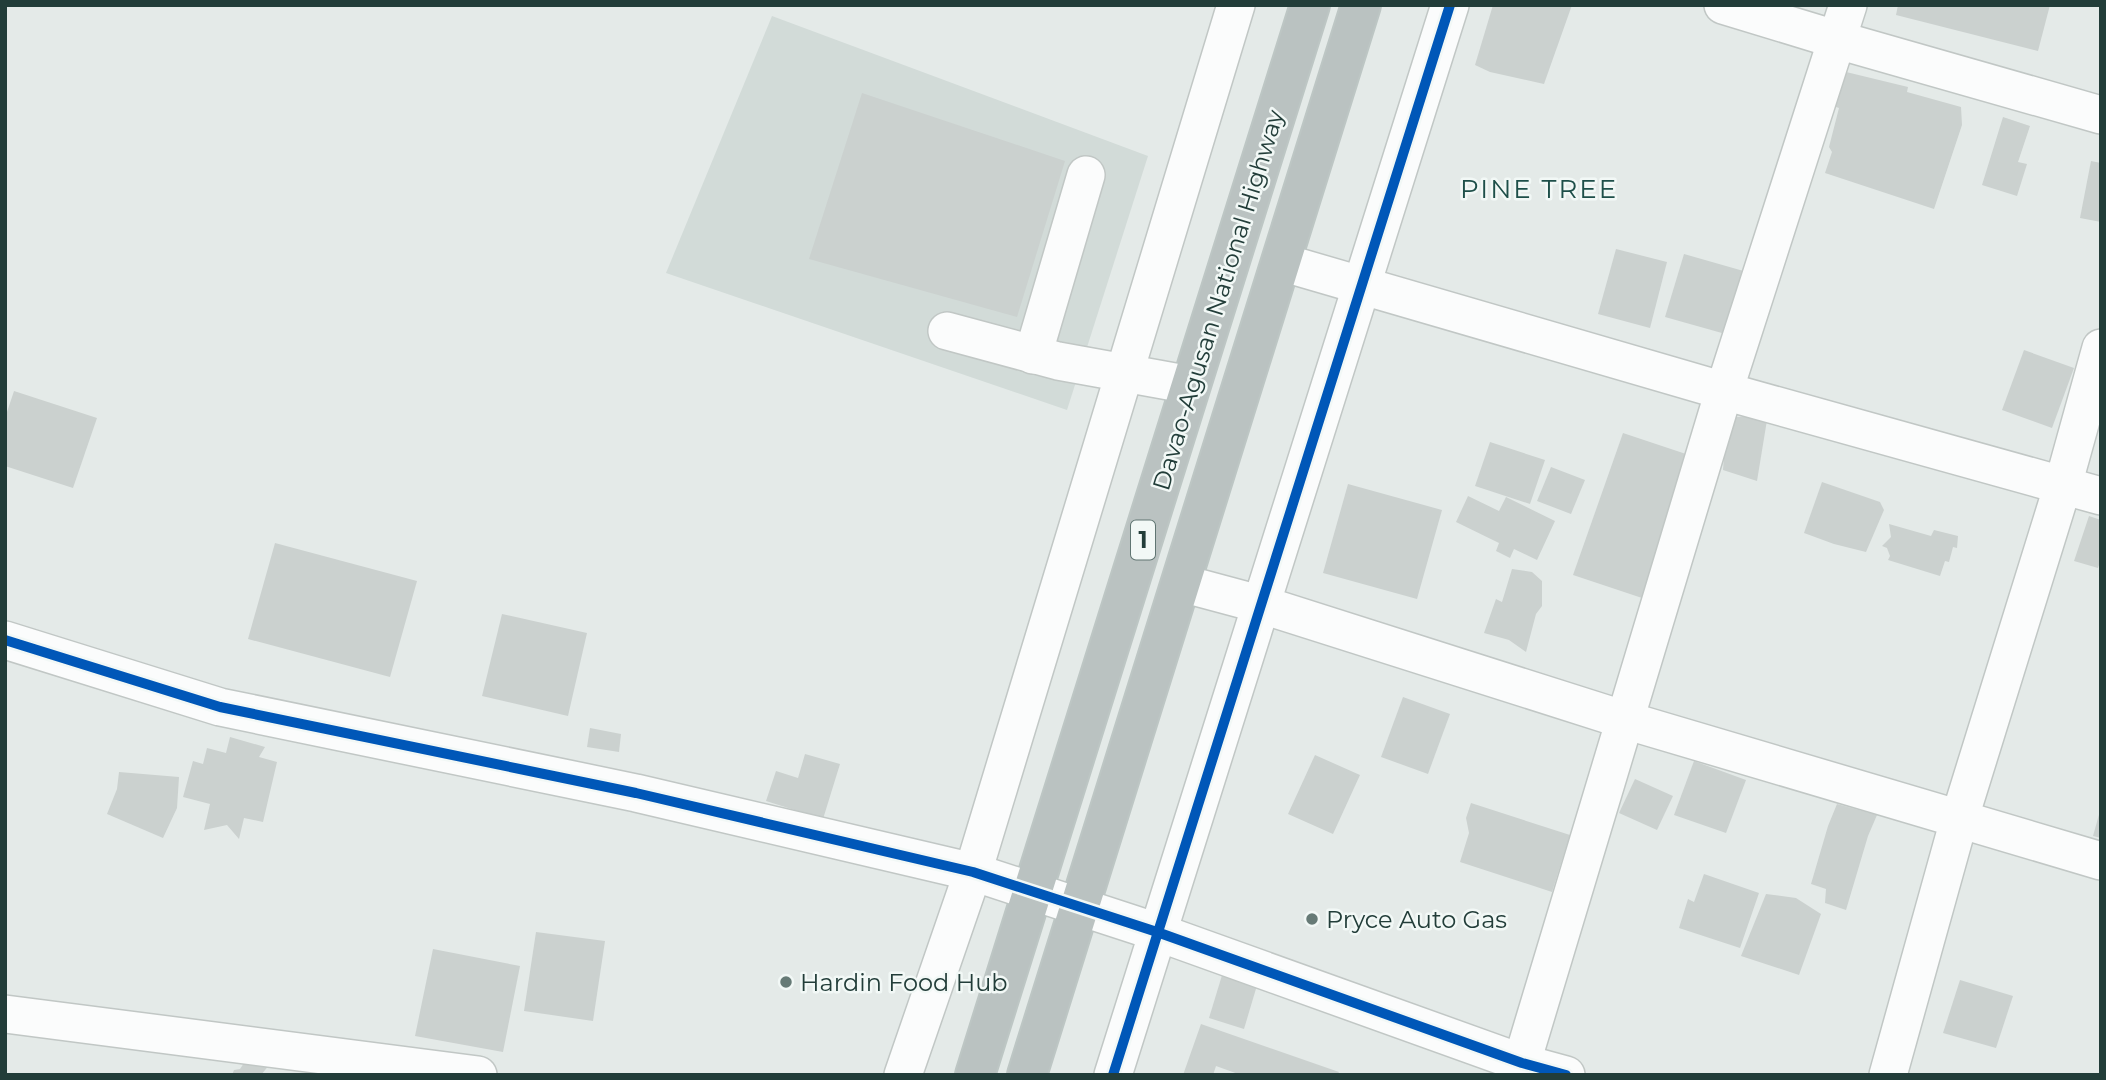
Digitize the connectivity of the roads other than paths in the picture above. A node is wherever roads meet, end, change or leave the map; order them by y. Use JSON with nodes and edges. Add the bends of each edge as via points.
{"nodes":[{"id":1,"x":1236,"y":5,"type":"edge"},
{"id":2,"x":1310,"y":5,"type":"edge"},
{"id":3,"x":1361,"y":5,"type":"edge"},
{"id":4,"x":1450,"y":5,"type":"edge"},
{"id":5,"x":1723,"y":5,"type":"edge"},
{"id":6,"x":1848,"y":5,"type":"edge"},
{"id":7,"x":1838,"y":40,"type":"junction"},
{"id":8,"x":2101,"y":115,"type":"edge"},
{"id":9,"x":1086,"y":175,"type":"dead end"},
{"id":10,"x":1281,"y":262,"type":"junction"},
{"id":11,"x":1363,"y":286,"type":"junction"},
{"id":12,"x":947,"y":331,"type":"dead end"},
{"id":13,"x":2101,"y":348,"type":"edge"},
{"id":14,"x":1033,"y":355,"type":"junction"},
{"id":15,"x":1125,"y":372,"type":"junction"},
{"id":16,"x":1191,"y":385,"type":"junction"},
{"id":17,"x":1724,"y":391,"type":"junction"},
{"id":18,"x":2063,"y":485,"type":"junction"},
{"id":19,"x":2101,"y":496,"type":"edge"},
{"id":20,"x":1181,"y":583,"type":"junction"},
{"id":21,"x":1263,"y":605,"type":"junction"},
{"id":22,"x":5,"y":640,"type":"edge"},
{"id":23,"x":1625,"y":720,"type":"junction"},
{"id":24,"x":1959,"y":820,"type":"junction"},
{"id":25,"x":2101,"y":861,"type":"edge"},
{"id":26,"x":973,"y":872,"type":"junction"},
{"id":27,"x":1032,"y":891,"type":"junction"},
{"id":28,"x":1080,"y":906,"type":"junction"},
{"id":29,"x":1157,"y":932,"type":"junction"},
{"id":30,"x":5,"y":1014,"type":"edge"},
{"id":31,"x":1520,"y":1069,"type":"edge"},
{"id":32,"x":478,"y":1075,"type":"edge"},
{"id":33,"x":903,"y":1075,"type":"edge"},
{"id":34,"x":975,"y":1075,"type":"edge"},
{"id":35,"x":1027,"y":1075,"type":"edge"},
{"id":36,"x":1113,"y":1075,"type":"edge"},
{"id":37,"x":1566,"y":1075,"type":"edge"},
{"id":38,"x":1888,"y":1075,"type":"edge"}],
"edges":[{"from":1,"to":15,"type":"street"},
{"from":2,"to":16,"type":"highway","name":"Davao-Agusan National Highway","number":"1"},
{"from":3,"to":10,"type":"highway","name":"Davao-Agusan National Highway","number":"1"},
{"from":4,"to":11,"type":"street"},
{"from":5,"to":7,"type":"street"},
{"from":6,"to":7,"type":"street"},
{"from":7,"to":8,"type":"street"},
{"from":7,"to":17,"type":"street"},
{"from":9,"to":14,"type":"street"},
{"from":10,"to":11,"type":"street"},
{"from":10,"to":20,"type":"highway","name":"Davao-Agusan National Highway","number":"1"},
{"from":11,"to":17,"type":"street"},
{"from":11,"to":21,"type":"street"},
{"from":12,"to":14,"type":"street"},
{"from":13,"to":18,"type":"street"},
{"from":14,"to":15,"type":"street"},
{"from":15,"to":16,"type":"street"},
{"from":15,"to":26,"type":"street"},
{"from":16,"to":27,"type":"highway","name":"Davao-Agusan National Highway","number":"1"},
{"from":17,"to":18,"type":"street"},
{"from":17,"to":23,"type":"street"},
{"from":18,"to":19,"type":"street"},
{"from":18,"to":24,"type":"street"},
{"from":20,"to":21,"type":"street"},
{"from":20,"to":28,"type":"highway","name":"Davao-Agusan National Highway","number":"1"},
{"from":21,"to":23,"type":"street"},
{"from":21,"to":29,"type":"street"},
{"from":22,"to":26,"type":"street","via":[[220,707],[636,793]]},
{"from":23,"to":24,"type":"street"},
{"from":23,"to":31,"type":"street"},
{"from":24,"to":25,"type":"street"},
{"from":24,"to":38,"type":"street"},
{"from":26,"to":27,"type":"street"},
{"from":26,"to":33,"type":"street"},
{"from":27,"to":28,"type":"street"},
{"from":27,"to":34,"type":"highway","name":"Davao-Agusan National Highway","number":"1"},
{"from":28,"to":29,"type":"street"},
{"from":28,"to":35,"type":"highway","name":"Davao-Agusan National Highway","number":"1"},
{"from":29,"to":31,"type":"street"},
{"from":29,"to":36,"type":"street"},
{"from":30,"to":32,"type":"street"},
{"from":31,"to":37,"type":"street"}]}
